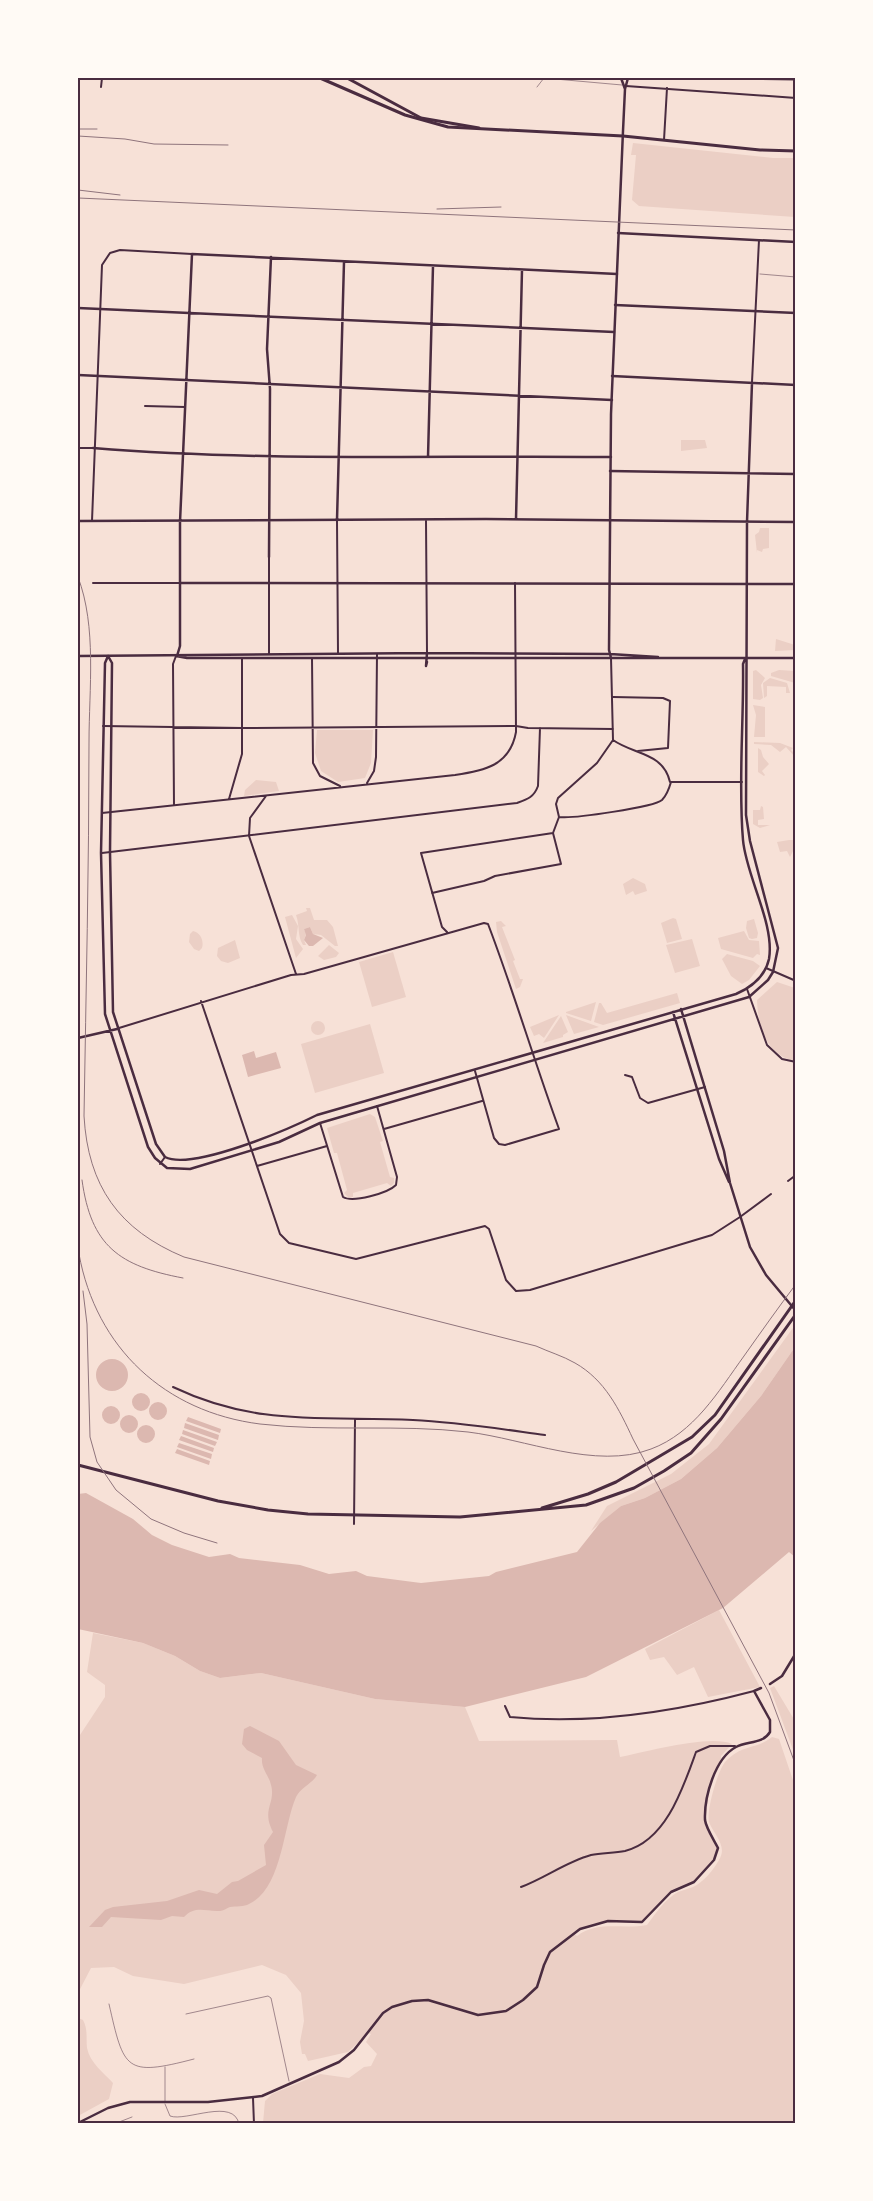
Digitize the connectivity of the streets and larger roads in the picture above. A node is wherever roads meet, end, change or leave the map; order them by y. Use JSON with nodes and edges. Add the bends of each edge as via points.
{"nodes":[{"id":1,"x":102,"y":78,"type":"edge"},
{"id":2,"x":320,"y":78,"type":"edge"},
{"id":3,"x":347,"y":78,"type":"edge"},
{"id":4,"x":621,"y":78,"type":"edge"},
{"id":5,"x":628,"y":78,"type":"edge"},
{"id":6,"x":733,"y":78,"type":"edge"},
{"id":7,"x":796,"y":79,"type":"edge"},
{"id":8,"x":101,"y":87,"type":"dead end"},
{"id":9,"x":625,"y":87,"type":"junction"},
{"id":10,"x":667,"y":88,"type":"junction"},
{"id":11,"x":796,"y":98,"type":"edge"},
{"id":12,"x":479,"y":128,"type":"junction"},
{"id":13,"x":622,"y":136,"type":"junction"},
{"id":14,"x":664,"y":140,"type":"junction"},
{"id":15,"x":796,"y":151,"type":"edge"},
{"id":16,"x":619,"y":231,"type":"junction"},
{"id":17,"x":759,"y":240,"type":"junction"},
{"id":18,"x":796,"y":242,"type":"edge"},
{"id":19,"x":192,"y":254,"type":"junction"},
{"id":20,"x":271,"y":257,"type":"junction"},
{"id":21,"x":344,"y":262,"type":"junction"},
{"id":22,"x":433,"y":266,"type":"junction"},
{"id":23,"x":522,"y":270,"type":"junction"},
{"id":24,"x":617,"y":274,"type":"junction"},
{"id":25,"x":614,"y":305,"type":"junction"},
{"id":26,"x":78,"y":308,"type":"edge"},
{"id":27,"x":100,"y":309,"type":"junction"},
{"id":28,"x":756,"y":311,"type":"junction"},
{"id":29,"x":796,"y":313,"type":"edge"},
{"id":30,"x":189,"y":314,"type":"junction"},
{"id":31,"x":268,"y":317,"type":"junction"},
{"id":32,"x":342,"y":321,"type":"junction"},
{"id":33,"x":431,"y":326,"type":"junction"},
{"id":34,"x":520,"y":328,"type":"junction"},
{"id":35,"x":614,"y":332,"type":"junction"},
{"id":36,"x":78,"y":375,"type":"edge"},
{"id":37,"x":97,"y":376,"type":"junction"},
{"id":38,"x":612,"y":376,"type":"junction"},
{"id":39,"x":186,"y":381,"type":"junction"},
{"id":40,"x":752,"y":383,"type":"junction"},
{"id":41,"x":268,"y":384,"type":"junction"},
{"id":42,"x":796,"y":385,"type":"edge"},
{"id":43,"x":339,"y":388,"type":"junction"},
{"id":44,"x":429,"y":392,"type":"junction"},
{"id":45,"x":518,"y":395,"type":"junction"},
{"id":46,"x":612,"y":400,"type":"junction"},
{"id":47,"x":145,"y":406,"type":"dead end"},
{"id":48,"x":185,"y":407,"type":"junction"},
{"id":49,"x":78,"y":448,"type":"edge"},
{"id":50,"x":93,"y":448,"type":"junction"},
{"id":51,"x":183,"y":455,"type":"junction"},
{"id":52,"x":516,"y":456,"type":"junction"},
{"id":53,"x":269,"y":457,"type":"junction"},
{"id":54,"x":337,"y":457,"type":"junction"},
{"id":55,"x":428,"y":457,"type":"junction"},
{"id":56,"x":611,"y":458,"type":"junction"},
{"id":57,"x":610,"y":472,"type":"junction"},
{"id":58,"x":748,"y":474,"type":"junction"},
{"id":59,"x":796,"y":474,"type":"edge"},
{"id":60,"x":516,"y":520,"type":"junction"},
{"id":61,"x":610,"y":520,"type":"junction"},
{"id":62,"x":78,"y":521,"type":"edge"},
{"id":63,"x":92,"y":521,"type":"junction"},
{"id":64,"x":337,"y":521,"type":"junction"},
{"id":65,"x":426,"y":521,"type":"junction"},
{"id":66,"x":180,"y":522,"type":"junction"},
{"id":67,"x":269,"y":522,"type":"junction"},
{"id":68,"x":747,"y":522,"type":"junction"},
{"id":69,"x":796,"y":522,"type":"edge"},
{"id":70,"x":269,"y":557,"type":"joint"},
{"id":71,"x":93,"y":583,"type":"dead end"},
{"id":72,"x":180,"y":583,"type":"junction"},
{"id":73,"x":426,"y":583,"type":"junction"},
{"id":74,"x":515,"y":583,"type":"junction"},
{"id":75,"x":270,"y":584,"type":"junction"},
{"id":76,"x":337,"y":584,"type":"junction"},
{"id":77,"x":610,"y":584,"type":"junction"},
{"id":78,"x":796,"y":584,"type":"edge"},
{"id":79,"x":747,"y":585,"type":"junction"},
{"id":80,"x":427,"y":653,"type":"junction"},
{"id":81,"x":269,"y":654,"type":"junction"},
{"id":82,"x":338,"y":654,"type":"junction"},
{"id":83,"x":377,"y":654,"type":"junction"},
{"id":84,"x":515,"y":654,"type":"junction"},
{"id":85,"x":610,"y":654,"type":"junction"},
{"id":86,"x":78,"y":656,"type":"edge"},
{"id":87,"x":108,"y":656,"type":"junction"},
{"id":88,"x":176,"y":656,"type":"junction"},
{"id":89,"x":659,"y":657,"type":"junction"},
{"id":90,"x":242,"y":658,"type":"junction"},
{"id":91,"x":269,"y":658,"type":"junction"},
{"id":92,"x":312,"y":658,"type":"junction"},
{"id":93,"x":338,"y":658,"type":"junction"},
{"id":94,"x":377,"y":658,"type":"junction"},
{"id":95,"x":427,"y":658,"type":"junction"},
{"id":96,"x":515,"y":658,"type":"junction"},
{"id":97,"x":611,"y":658,"type":"junction"},
{"id":98,"x":746,"y":658,"type":"junction"},
{"id":99,"x":796,"y":658,"type":"edge"},
{"id":100,"x":426,"y":666,"type":"dead end"},
{"id":101,"x":613,"y":697,"type":"junction"},
{"id":102,"x":103,"y":726,"type":"junction"},
{"id":103,"x":112,"y":726,"type":"junction"},
{"id":104,"x":312,"y":726,"type":"junction"},
{"id":105,"x":376,"y":726,"type":"junction"},
{"id":106,"x":516,"y":726,"type":"junction"},
{"id":107,"x":173,"y":728,"type":"junction"},
{"id":108,"x":242,"y":728,"type":"junction"},
{"id":109,"x":540,"y":728,"type":"junction"},
{"id":110,"x":613,"y":729,"type":"junction"},
{"id":111,"x":613,"y":740,"type":"junction"},
{"id":112,"x":638,"y":751,"type":"junction"},
{"id":113,"x":671,"y":782,"type":"junction"},
{"id":114,"x":742,"y":782,"type":"junction"},
{"id":115,"x":746,"y":782,"type":"junction"},
{"id":116,"x":367,"y":783,"type":"junction"},
{"id":117,"x":343,"y":786,"type":"junction"},
{"id":118,"x":266,"y":796,"type":"junction"},
{"id":119,"x":229,"y":799,"type":"junction"},
{"id":120,"x":174,"y":806,"type":"junction"},
{"id":121,"x":111,"y":812,"type":"junction"},
{"id":122,"x":102,"y":813,"type":"junction"},
{"id":123,"x":559,"y":817,"type":"junction"},
{"id":124,"x":553,"y":833,"type":"junction"},
{"id":125,"x":249,"y":836,"type":"junction"},
{"id":126,"x":110,"y":852,"type":"junction"},
{"id":127,"x":101,"y":853,"type":"junction"},
{"id":128,"x":761,"y":879,"type":"junction"},
{"id":129,"x":753,"y":881,"type":"junction"},
{"id":130,"x":432,"y":893,"type":"junction"},
{"id":131,"x":770,"y":912,"type":"junction"},
{"id":132,"x":762,"y":914,"type":"junction"},
{"id":133,"x":447,"y":932,"type":"junction"},
{"id":134,"x":766,"y":968,"type":"junction"},
{"id":135,"x":773,"y":972,"type":"junction"},
{"id":136,"x":296,"y":974,"type":"junction"},
{"id":137,"x":796,"y":981,"type":"edge"},
{"id":138,"x":747,"y":989,"type":"junction"},
{"id":139,"x":725,"y":997,"type":"junction"},
{"id":140,"x":749,"y":997,"type":"junction"},
{"id":141,"x":201,"y":1001,"type":"junction"},
{"id":142,"x":723,"y":1005,"type":"junction"},
{"id":143,"x":681,"y":1009,"type":"junction"},
{"id":144,"x":673,"y":1011,"type":"junction"},
{"id":145,"x":683,"y":1016,"type":"junction"},
{"id":146,"x":675,"y":1018,"type":"junction"},
{"id":147,"x":117,"y":1029,"type":"junction"},
{"id":148,"x":109,"y":1031,"type":"junction"},
{"id":149,"x":78,"y":1038,"type":"edge"},
{"id":150,"x":531,"y":1052,"type":"junction"},
{"id":151,"x":534,"y":1059,"type":"junction"},
{"id":152,"x":796,"y":1062,"type":"edge"},
{"id":153,"x":474,"y":1069,"type":"junction"},
{"id":154,"x":625,"y":1075,"type":"dead end"},
{"id":155,"x":476,"y":1077,"type":"junction"},
{"id":156,"x":704,"y":1087,"type":"junction"},
{"id":157,"x":697,"y":1090,"type":"junction"},
{"id":158,"x":482,"y":1101,"type":"junction"},
{"id":159,"x":377,"y":1106,"type":"junction"},
{"id":160,"x":320,"y":1123,"type":"junction"},
{"id":161,"x":384,"y":1129,"type":"junction"},
{"id":162,"x":249,"y":1143,"type":"junction"},
{"id":163,"x":327,"y":1146,"type":"junction"},
{"id":164,"x":252,"y":1151,"type":"junction"},
{"id":165,"x":165,"y":1157,"type":"junction"},
{"id":166,"x":160,"y":1164,"type":"junction"},
{"id":167,"x":257,"y":1166,"type":"junction"},
{"id":168,"x":796,"y":1175,"type":"edge"},
{"id":169,"x":788,"y":1181,"type":"dead end"},
{"id":170,"x":730,"y":1183,"type":"junction"},
{"id":171,"x":771,"y":1194,"type":"dead end"},
{"id":172,"x":740,"y":1217,"type":"junction"},
{"id":173,"x":796,"y":1300,"type":"edge"},
{"id":174,"x":790,"y":1306,"type":"junction"},
{"id":175,"x":796,"y":1312,"type":"edge"},
{"id":176,"x":173,"y":1387,"type":"dead end"},
{"id":177,"x":355,"y":1420,"type":"junction"},
{"id":178,"x":546,"y":1436,"type":"dead end"},
{"id":179,"x":78,"y":1465,"type":"edge"},
{"id":180,"x":542,"y":1508,"type":"junction"},
{"id":181,"x":355,"y":1515,"type":"junction"},
{"id":182,"x":354,"y":1524,"type":"dead end"},
{"id":183,"x":796,"y":1653,"type":"edge"},
{"id":184,"x":770,"y":1684,"type":"dead end"},
{"id":185,"x":761,"y":1688,"type":"dead end"},
{"id":186,"x":754,"y":1691,"type":"junction"},
{"id":187,"x":506,"y":1706,"type":"dead end"},
{"id":188,"x":736,"y":1746,"type":"junction"},
{"id":189,"x":521,"y":1887,"type":"dead end"},
{"id":190,"x":253,"y":2098,"type":"junction"},
{"id":191,"x":78,"y":2123,"type":"edge"},
{"id":192,"x":254,"y":2124,"type":"edge"}],
"edges":[{"from":1,"to":8,"type":"street"},
{"from":2,"to":12,"type":"main road","via":[[421,122],[448,128]]},
{"from":3,"to":12,"type":"main road","via":[[421,118]]},
{"from":4,"to":9,"type":"street"},
{"from":5,"to":9,"type":"street"},
{"from":6,"to":7,"type":"main road"},
{"from":9,"to":10,"type":"street"},
{"from":9,"to":13,"type":"street"},
{"from":10,"to":11,"type":"street"},
{"from":10,"to":14,"type":"street"},
{"from":12,"to":13,"type":"main road"},
{"from":13,"to":14,"type":"main road"},
{"from":13,"to":16,"type":"street"},
{"from":14,"to":15,"type":"main road"},
{"from":16,"to":17,"type":"street"},
{"from":16,"to":24,"type":"street"},
{"from":17,"to":18,"type":"street"},
{"from":17,"to":28,"type":"street"},
{"from":19,"to":20,"type":"street"},
{"from":19,"to":27,"type":"street","via":[[120,250],[107,257],[101,271]]},
{"from":19,"to":30,"type":"street"},
{"from":20,"to":21,"type":"street"},
{"from":20,"to":31,"type":"street"},
{"from":21,"to":22,"type":"street"},
{"from":21,"to":32,"type":"street"},
{"from":22,"to":23,"type":"street"},
{"from":22,"to":33,"type":"street"},
{"from":23,"to":24,"type":"street"},
{"from":23,"to":34,"type":"street"},
{"from":24,"to":25,"type":"street"},
{"from":25,"to":28,"type":"street"},
{"from":25,"to":35,"type":"street"},
{"from":26,"to":27,"type":"street"},
{"from":27,"to":30,"type":"street"},
{"from":27,"to":37,"type":"street"},
{"from":28,"to":29,"type":"street"},
{"from":28,"to":40,"type":"street"},
{"from":30,"to":31,"type":"street"},
{"from":30,"to":39,"type":"street"},
{"from":31,"to":32,"type":"street"},
{"from":31,"to":41,"type":"street"},
{"from":32,"to":33,"type":"street"},
{"from":32,"to":43,"type":"street"},
{"from":33,"to":34,"type":"street"},
{"from":33,"to":44,"type":"street"},
{"from":34,"to":35,"type":"street"},
{"from":34,"to":45,"type":"street"},
{"from":35,"to":38,"type":"street"},
{"from":36,"to":37,"type":"street"},
{"from":37,"to":39,"type":"street"},
{"from":37,"to":50,"type":"street"},
{"from":38,"to":40,"type":"street"},
{"from":38,"to":46,"type":"street"},
{"from":39,"to":41,"type":"street"},
{"from":39,"to":48,"type":"street"},
{"from":40,"to":42,"type":"street"},
{"from":40,"to":58,"type":"street"},
{"from":41,"to":43,"type":"street"},
{"from":41,"to":53,"type":"street"},
{"from":43,"to":44,"type":"street"},
{"from":43,"to":54,"type":"street"},
{"from":44,"to":45,"type":"street"},
{"from":44,"to":55,"type":"street"},
{"from":45,"to":46,"type":"street"},
{"from":45,"to":52,"type":"street"},
{"from":46,"to":56,"type":"street"},
{"from":47,"to":48,"type":"street"},
{"from":48,"to":51,"type":"street"},
{"from":49,"to":50,"type":"street"},
{"from":50,"to":51,"type":"street"},
{"from":50,"to":63,"type":"street"},
{"from":51,"to":53,"type":"street"},
{"from":51,"to":66,"type":"street"},
{"from":52,"to":55,"type":"street"},
{"from":52,"to":56,"type":"street"},
{"from":52,"to":60,"type":"street"},
{"from":53,"to":54,"type":"street"},
{"from":53,"to":67,"type":"street"},
{"from":54,"to":55,"type":"street"},
{"from":54,"to":64,"type":"street"},
{"from":56,"to":57,"type":"street"},
{"from":57,"to":58,"type":"street"},
{"from":57,"to":61,"type":"street"},
{"from":58,"to":59,"type":"street"},
{"from":58,"to":68,"type":"street"},
{"from":60,"to":61,"type":"street"},
{"from":60,"to":65,"type":"street"},
{"from":61,"to":68,"type":"street"},
{"from":61,"to":77,"type":"street"},
{"from":62,"to":63,"type":"street"},
{"from":63,"to":66,"type":"street"},
{"from":64,"to":65,"type":"street"},
{"from":64,"to":67,"type":"street"},
{"from":64,"to":76,"type":"street"},
{"from":65,"to":73,"type":"street"},
{"from":66,"to":67,"type":"street"},
{"from":66,"to":72,"type":"street"},
{"from":67,"to":70,"type":"street"},
{"from":68,"to":69,"type":"street"},
{"from":68,"to":79,"type":"street"},
{"from":70,"to":75,"type":"street"},
{"from":71,"to":72,"type":"street"},
{"from":72,"to":75,"type":"street"},
{"from":72,"to":88,"type":"street","via":[[180,646]]},
{"from":73,"to":74,"type":"street"},
{"from":73,"to":76,"type":"street"},
{"from":73,"to":80,"type":"street"},
{"from":74,"to":77,"type":"street"},
{"from":74,"to":84,"type":"street"},
{"from":75,"to":76,"type":"street"},
{"from":75,"to":81,"type":"street"},
{"from":76,"to":82,"type":"street"},
{"from":77,"to":79,"type":"street"},
{"from":77,"to":85,"type":"street"},
{"from":78,"to":79,"type":"street"},
{"from":79,"to":98,"type":"street"},
{"from":80,"to":83,"type":"street"},
{"from":80,"to":84,"type":"street"},
{"from":80,"to":95,"type":"street"},
{"from":81,"to":82,"type":"street"},
{"from":81,"to":88,"type":"street"},
{"from":81,"to":91,"type":"street"},
{"from":82,"to":83,"type":"street"},
{"from":82,"to":93,"type":"street"},
{"from":83,"to":94,"type":"street"},
{"from":84,"to":85,"type":"street"},
{"from":84,"to":96,"type":"street"},
{"from":85,"to":89,"type":"street"},
{"from":85,"to":97,"type":"street"},
{"from":86,"to":87,"type":"street"},
{"from":87,"to":88,"type":"street"},
{"from":87,"to":102,"type":"street"},
{"from":87,"to":103,"type":"street","via":[[112,663]]},
{"from":88,"to":90,"type":"street"},
{"from":88,"to":107,"type":"street","via":[[173,664]]},
{"from":89,"to":97,"type":"street"},
{"from":89,"to":98,"type":"street"},
{"from":90,"to":91,"type":"street"},
{"from":90,"to":108,"type":"street"},
{"from":91,"to":92,"type":"street"},
{"from":92,"to":93,"type":"street"},
{"from":92,"to":104,"type":"street"},
{"from":93,"to":94,"type":"street"},
{"from":94,"to":95,"type":"street"},
{"from":94,"to":105,"type":"street"},
{"from":95,"to":96,"type":"street"},
{"from":95,"to":100,"type":"street"},
{"from":96,"to":97,"type":"street"},
{"from":96,"to":106,"type":"street"},
{"from":97,"to":101,"type":"street"},
{"from":98,"to":99,"type":"street"},
{"from":98,"to":114,"type":"street","via":[[743,664]]},
{"from":98,"to":115,"type":"street"},
{"from":101,"to":110,"type":"street"},
{"from":101,"to":112,"type":"street","via":[[663,698],[670,701],[668,748]]},
{"from":102,"to":103,"type":"street"},
{"from":102,"to":122,"type":"street"},
{"from":103,"to":107,"type":"street"},
{"from":103,"to":121,"type":"street"},
{"from":104,"to":105,"type":"street"},
{"from":104,"to":108,"type":"street"},
{"from":104,"to":117,"type":"street","via":[[315,768],[320,776]]},
{"from":105,"to":106,"type":"street"},
{"from":105,"to":116,"type":"street","via":[[376,764]]},
{"from":106,"to":109,"type":"street"},
{"from":106,"to":116,"type":"street","via":[[511,746],[492,767],[455,775]]},
{"from":107,"to":108,"type":"street"},
{"from":107,"to":120,"type":"street"},
{"from":108,"to":119,"type":"street","via":[[242,754]]},
{"from":109,"to":110,"type":"street"},
{"from":109,"to":125,"type":"street","via":[[538,786],[529,799]]},
{"from":110,"to":111,"type":"street"},
{"from":111,"to":112,"type":"street"},
{"from":111,"to":123,"type":"street","via":[[597,763],[558,798]]},
{"from":112,"to":113,"type":"street","via":[[656,759]]},
{"from":113,"to":114,"type":"street"},
{"from":113,"to":123,"type":"street","via":[[667,794],[652,805],[581,817]]},
{"from":114,"to":115,"type":"street"},
{"from":114,"to":129,"type":"street","via":[[743,842]]},
{"from":115,"to":128,"type":"street","via":[[750,841]]},
{"from":116,"to":117,"type":"street"},
{"from":117,"to":118,"type":"street"},
{"from":118,"to":119,"type":"street"},
{"from":118,"to":125,"type":"street","via":[[250,818]]},
{"from":119,"to":120,"type":"street"},
{"from":120,"to":121,"type":"street"},
{"from":121,"to":122,"type":"street"},
{"from":121,"to":126,"type":"street"},
{"from":122,"to":127,"type":"street"},
{"from":123,"to":124,"type":"street"},
{"from":124,"to":130,"type":"street","via":[[561,864],[495,876]]},
{"from":124,"to":130,"type":"street","via":[[421,853]]},
{"from":125,"to":126,"type":"street"},
{"from":125,"to":136,"type":"street"},
{"from":126,"to":127,"type":"street"},
{"from":126,"to":147,"type":"street","via":[[112,1012]]},
{"from":127,"to":148,"type":"street","via":[[105,1014]]},
{"from":128,"to":129,"type":"street"},
{"from":128,"to":131,"type":"street"},
{"from":129,"to":132,"type":"street"},
{"from":130,"to":133,"type":"street","via":[[442,927]]},
{"from":131,"to":132,"type":"street"},
{"from":131,"to":135,"type":"street","via":[[778,942]]},
{"from":132,"to":134,"type":"street","via":[[770,945]]},
{"from":133,"to":136,"type":"street"},
{"from":133,"to":150,"type":"street","via":[[480,923],[488,924],[514,993]]},
{"from":134,"to":135,"type":"street"},
{"from":134,"to":138,"type":"street","via":[[760,979]]},
{"from":135,"to":137,"type":"street"},
{"from":135,"to":140,"type":"street"},
{"from":136,"to":141,"type":"street"},
{"from":138,"to":139,"type":"street"},
{"from":138,"to":140,"type":"street"},
{"from":139,"to":142,"type":"street"},
{"from":139,"to":143,"type":"street"},
{"from":140,"to":142,"type":"street"},
{"from":140,"to":152,"type":"street","via":[[767,1045],[782,1058]]},
{"from":141,"to":147,"type":"street"},
{"from":141,"to":162,"type":"street"},
{"from":142,"to":145,"type":"street"},
{"from":143,"to":144,"type":"street"},
{"from":143,"to":145,"type":"street"},
{"from":144,"to":146,"type":"street"},
{"from":144,"to":150,"type":"street"},
{"from":145,"to":146,"type":"street"},
{"from":145,"to":156,"type":"street"},
{"from":146,"to":151,"type":"street"},
{"from":146,"to":157,"type":"street"},
{"from":147,"to":148,"type":"street"},
{"from":147,"to":165,"type":"street","via":[[156,1144]]},
{"from":148,"to":149,"type":"street"},
{"from":148,"to":166,"type":"street","via":[[148,1147]]},
{"from":150,"to":151,"type":"street"},
{"from":150,"to":153,"type":"street"},
{"from":151,"to":155,"type":"street"},
{"from":151,"to":158,"type":"street","via":[[559,1129],[499,1144]]},
{"from":153,"to":155,"type":"street"},
{"from":153,"to":162,"type":"street","via":[[317,1115],[284,1132]]},
{"from":154,"to":157,"type":"street","via":[[632,1077],[640,1098],[648,1103]]},
{"from":155,"to":158,"type":"street"},
{"from":155,"to":159,"type":"street"},
{"from":156,"to":157,"type":"street"},
{"from":156,"to":170,"type":"street"},
{"from":157,"to":170,"type":"street","via":[[718,1159]]},
{"from":158,"to":161,"type":"street"},
{"from":159,"to":160,"type":"street"},
{"from":159,"to":161,"type":"street"},
{"from":160,"to":163,"type":"street"},
{"from":160,"to":164,"type":"street"},
{"from":161,"to":163,"type":"street","via":[[397,1177],[396,1185],[389,1190],[354,1200],[343,1197]]},
{"from":162,"to":164,"type":"street"},
{"from":162,"to":165,"type":"street","via":[[188,1161]]},
{"from":163,"to":167,"type":"street"},
{"from":164,"to":166,"type":"street","via":[[190,1169],[173,1170]]},
{"from":164,"to":167,"type":"street"},
{"from":165,"to":166,"type":"street"},
{"from":167,"to":172,"type":"street","via":[[280,1234],[290,1243],[356,1259],[480,1226],[489,1229],[506,1280],[516,1291],[530,1290],[712,1234]]},
{"from":168,"to":169,"type":"street"},
{"from":170,"to":172,"type":"street"},
{"from":171,"to":172,"type":"street"},
{"from":172,"to":174,"type":"street","via":[[755,1259]]},
{"from":173,"to":174,"type":"main road"},
{"from":174,"to":175,"type":"street"},
{"from":174,"to":180,"type":"main road","via":[[715,1415],[692,1437],[616,1482]]},
{"from":175,"to":180,"type":"main road","via":[[715,1427],[684,1458],[657,1476],[614,1497],[586,1505]]},
{"from":176,"to":177,"type":"street","via":[[206,1401],[258,1415]]},
{"from":177,"to":178,"type":"street","via":[[435,1422]]},
{"from":177,"to":181,"type":"street"},
{"from":179,"to":181,"type":"main road","via":[[218,1501],[268,1510]]},
{"from":180,"to":181,"type":"main road","via":[[460,1518]]},
{"from":181,"to":182,"type":"street"},
{"from":183,"to":184,"type":"street","via":[[782,1676]]},
{"from":185,"to":186,"type":"street"},
{"from":186,"to":187,"type":"street","via":[[670,1709],[587,1720],[510,1717]]},
{"from":186,"to":188,"type":"street","via":[[770,1720],[770,1732],[763,1739]]},
{"from":188,"to":189,"type":"street","via":[[710,1746],[696,1752],[660,1830],[650,1840],[627,1851],[584,1858]]},
{"from":188,"to":190,"type":"street","via":[[721,1761],[711,1780],[705,1821],[718,1848],[714,1860],[694,1882],[670,1892],[642,1922],[608,1921],[580,1929],[550,1952],[538,1987],[506,2010],[478,2015],[428,2000],[392,2007],[383,2013],[346,2058],[290,2085]]},
{"from":190,"to":191,"type":"street","via":[[122,2104]]},
{"from":190,"to":192,"type":"street"}]}
